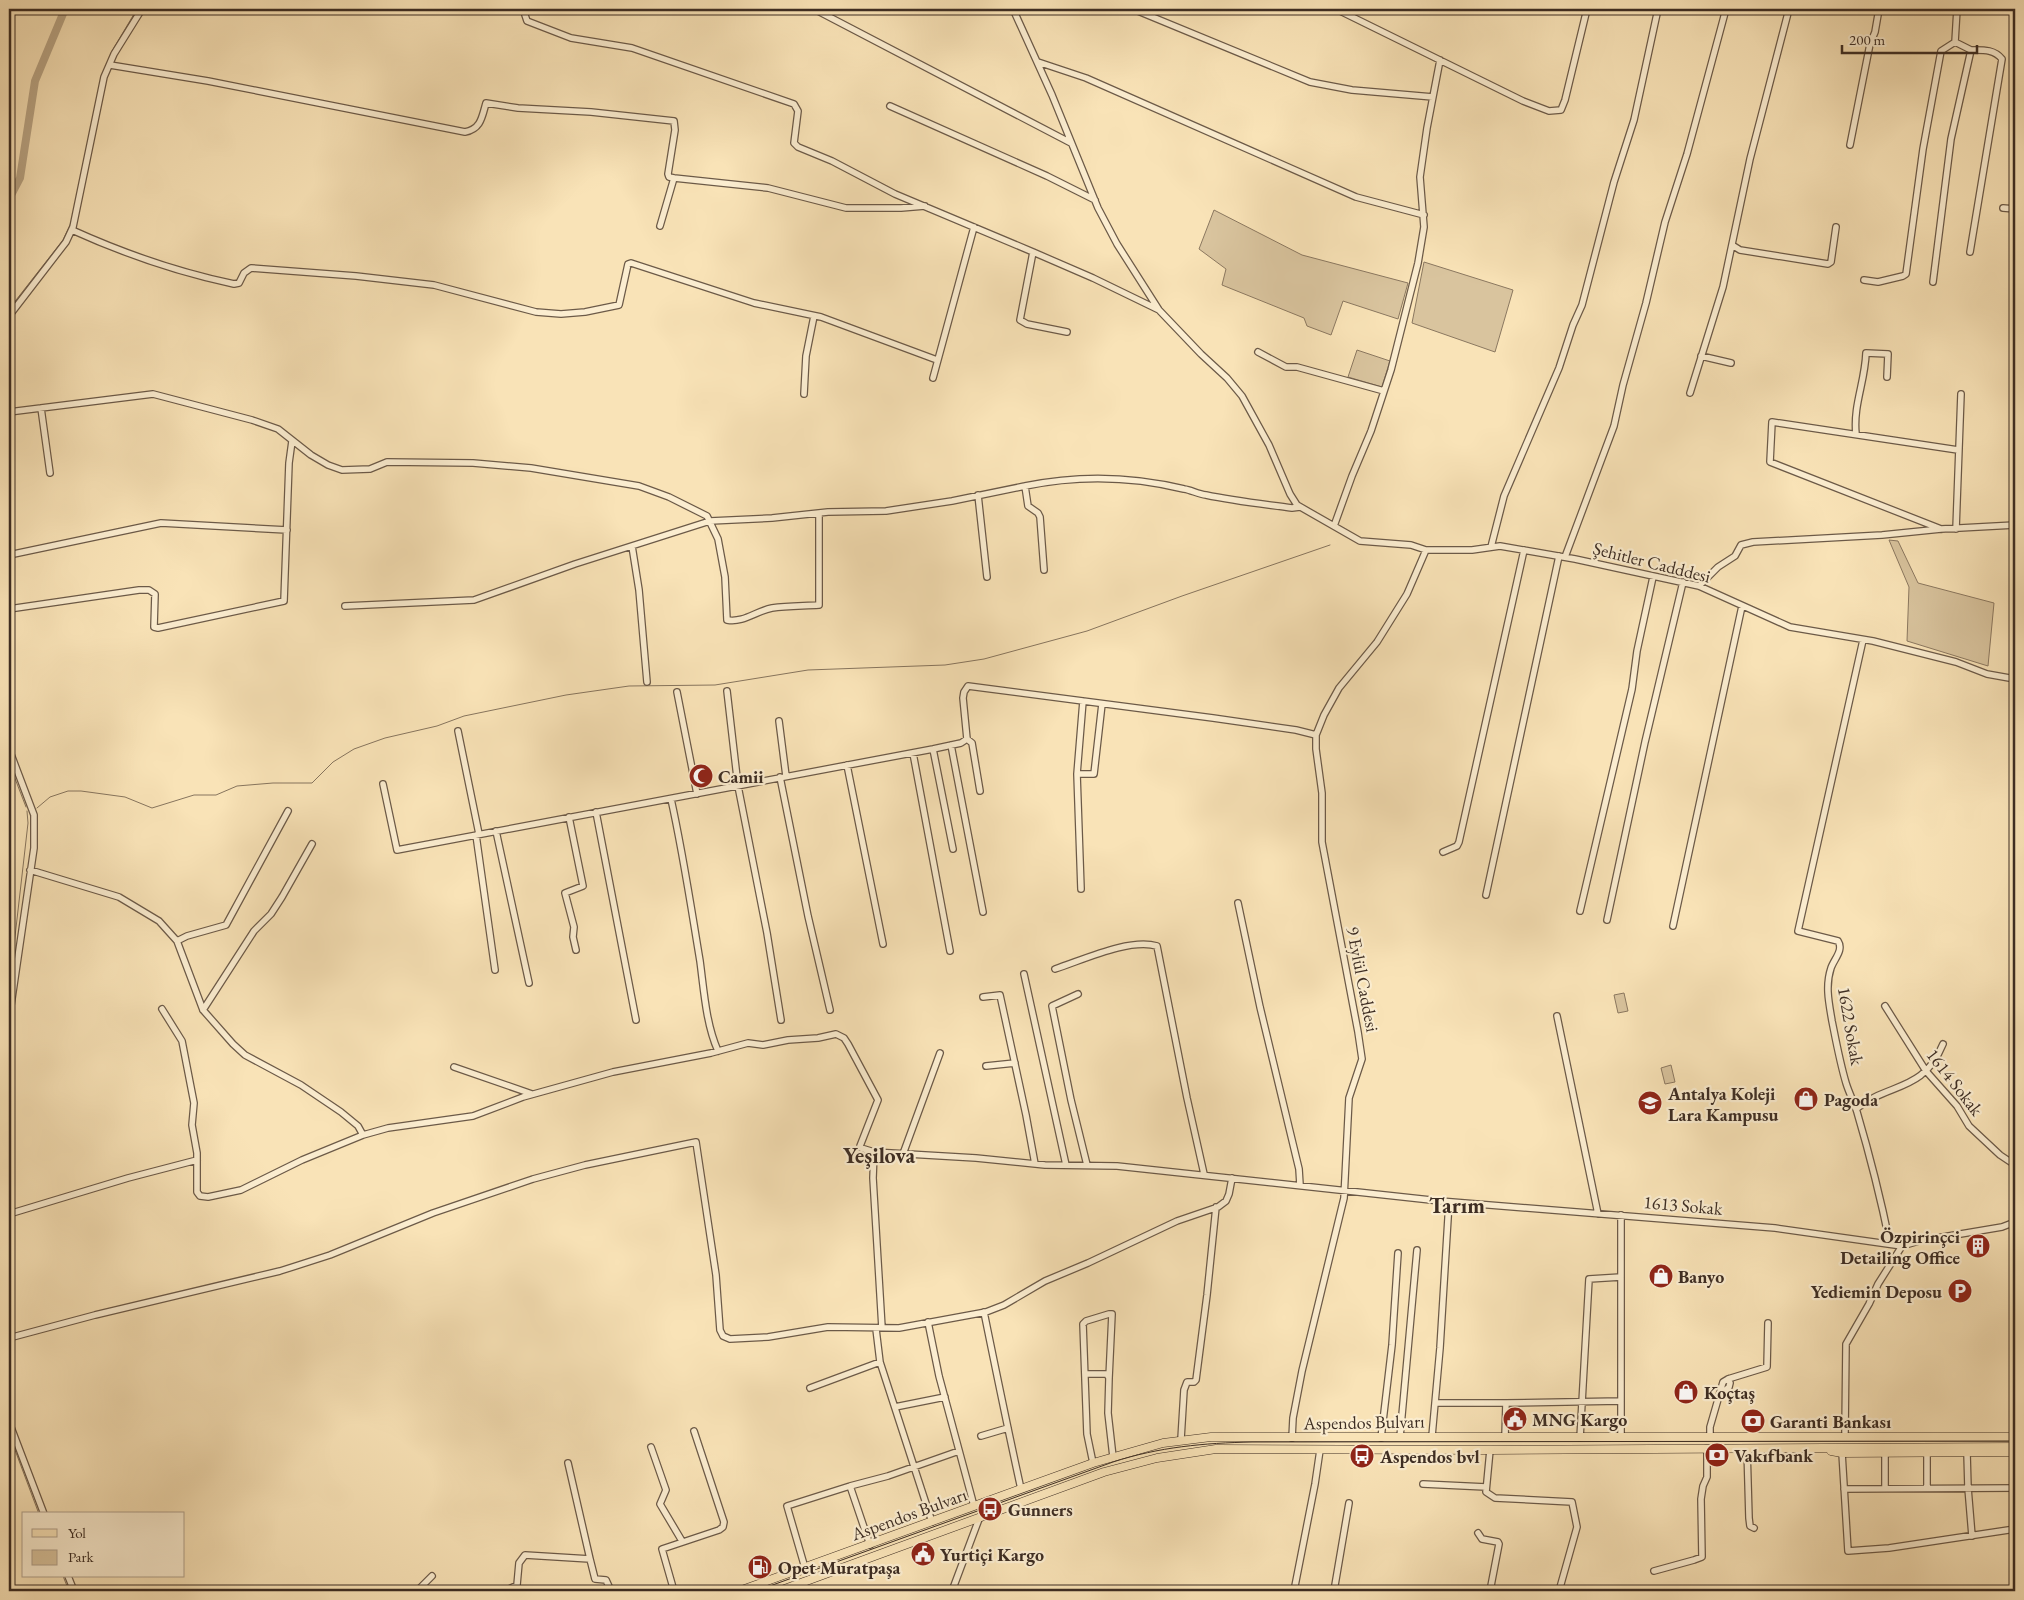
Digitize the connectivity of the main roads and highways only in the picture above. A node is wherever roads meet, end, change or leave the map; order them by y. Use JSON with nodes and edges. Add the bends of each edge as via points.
{"nodes":[{"id":1,"x":2015,"y":1433,"type":"edge"},
{"id":2,"x":1805,"y":1437,"type":"junction"},
{"id":3,"x":2015,"y":1447,"type":"edge"},
{"id":4,"x":1807,"y":1448,"type":"junction"},
{"id":5,"x":2015,"y":1452,"type":"edge"},
{"id":6,"x":739,"y":1591,"type":"edge"},
{"id":7,"x":779,"y":1591,"type":"edge"}],
"edges":[{"from":1,"to":2,"type":"main road","name":"Aspendos Bulvarı","via":[[1937,1437]]},
{"from":1,"to":2,"type":"main road","via":[[1844,1432]]},
{"from":2,"to":6,"type":"main road","name":"Aspendos Bulvarı","via":[[1211,1437],[1181,1440],[1093,1463]]},
{"from":3,"to":4,"type":"main road","name":"Aspendos Bulvarı"},
{"from":4,"to":5,"type":"main road","via":[[1842,1453]]},
{"from":4,"to":7,"type":"main road","name":"Aspendos Bulvarı","via":[[1216,1449],[1157,1458],[1104,1472]]}]}
